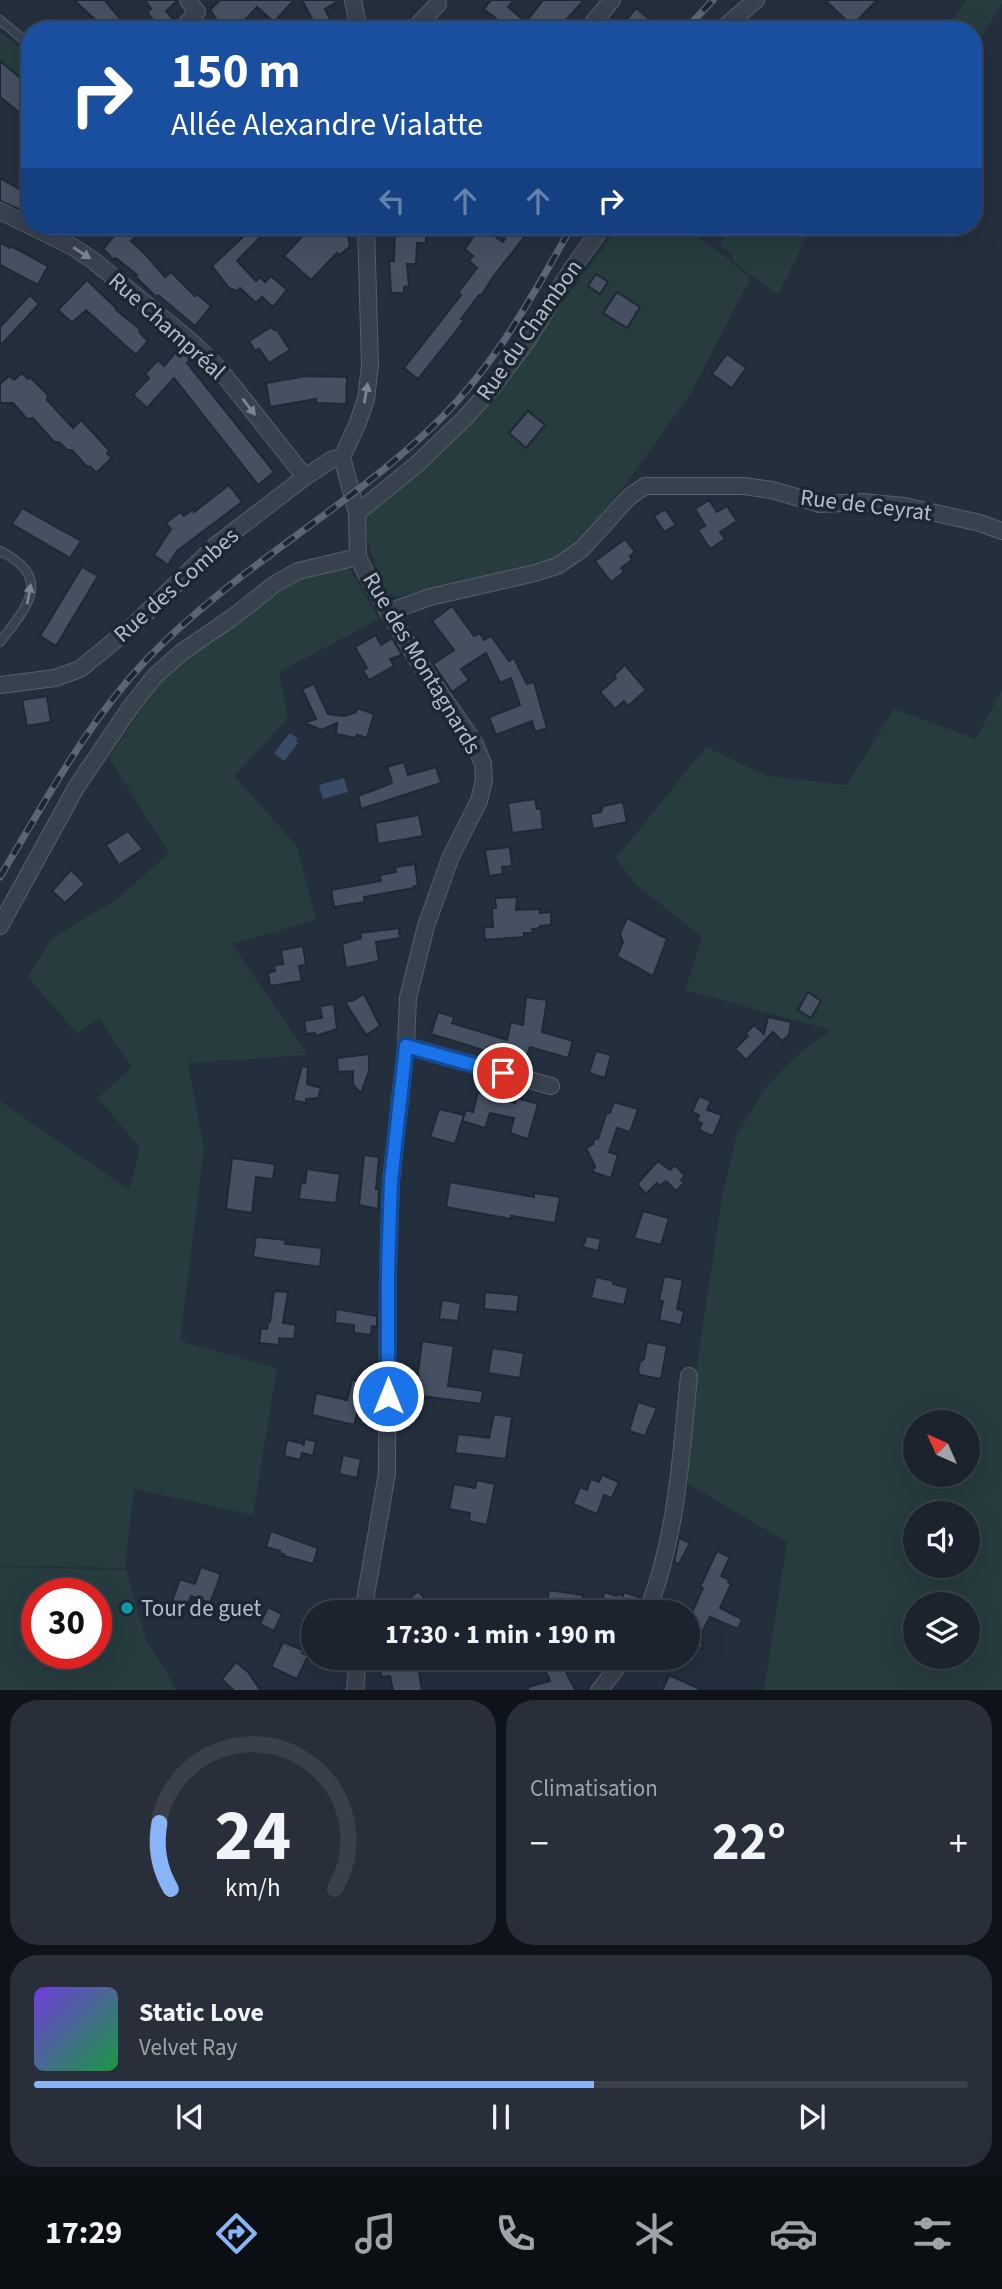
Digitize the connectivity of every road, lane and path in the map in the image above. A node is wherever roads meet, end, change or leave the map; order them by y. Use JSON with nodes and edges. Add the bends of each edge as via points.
{"nodes":[{"id":1,"x":188,"y":0,"type":"edge"},
{"id":2,"x":353,"y":0,"type":"edge"},
{"id":3,"x":612,"y":0,"type":"edge"},
{"id":4,"x":756,"y":0,"type":"edge"},
{"id":5,"x":438,"y":4,"type":"dead end"},
{"id":6,"x":0,"y":20,"type":"edge"},
{"id":7,"x":189,"y":21,"type":"edge"},
{"id":8,"x":357,"y":21,"type":"edge"},
{"id":9,"x":422,"y":21,"type":"edge"},
{"id":10,"x":594,"y":21,"type":"edge"},
{"id":11,"x":732,"y":21,"type":"edge"},
{"id":12,"x":21,"y":38,"type":"edge"},
{"id":13,"x":0,"y":211,"type":"edge"},
{"id":14,"x":21,"y":221,"type":"edge"},
{"id":15,"x":49,"y":235,"type":"edge"},
{"id":16,"x":367,"y":235,"type":"edge"},
{"id":17,"x":596,"y":235,"type":"edge"},
{"id":18,"x":342,"y":457,"type":"junction"},
{"id":19,"x":305,"y":477,"type":"junction"},
{"id":20,"x":357,"y":513,"type":"junction"},
{"id":21,"x":1002,"y":531,"type":"edge"},
{"id":22,"x":0,"y":551,"type":"edge"},
{"id":23,"x":359,"y":556,"type":"junction"},
{"id":24,"x":388,"y":612,"type":"junction"},
{"id":25,"x":0,"y":642,"type":"edge"},
{"id":26,"x":0,"y":685,"type":"edge"},
{"id":27,"x":0,"y":926,"type":"edge"},
{"id":28,"x":406,"y":1046,"type":"junction"},
{"id":29,"x":551,"y":1086,"type":"dead end"},
{"id":30,"x":688,"y":1376,"type":"dead end"},
{"id":31,"x":365,"y":1600,"type":"edge"},
{"id":32,"x":652,"y":1600,"type":"edge"},
{"id":33,"x":357,"y":1670,"type":"edge"},
{"id":34,"x":615,"y":1670,"type":"edge"},
{"id":35,"x":355,"y":1690,"type":"edge"},
{"id":36,"x":599,"y":1690,"type":"edge"}],
"edges":[{"from":1,"to":7,"type":"street","via":[[197,12]]},
{"from":2,"to":8,"type":"street"},
{"from":3,"to":10,"type":"street"},
{"from":4,"to":11,"type":"street"},
{"from":5,"to":9,"type":"street"},
{"from":6,"to":12,"type":"lane"},
{"from":13,"to":14,"type":"street","name":"Rue Champréal","one_way":true},
{"from":15,"to":19,"type":"street","name":"Rue Champréal","one_way":true,"via":[[94,261],[196,346]]},
{"from":18,"to":16,"type":"street","one_way":true,"via":[[358,425],[370,366]]},
{"from":17,"to":20,"type":"street","name":"Rue du Chambon","via":[[527,341],[464,419]]},
{"from":18,"to":19,"type":"street","name":"Rue des Combes"},
{"from":18,"to":20,"type":"street","name":"Rue des Montagnards"},
{"from":19,"to":26,"type":"street","name":"Rue des Combes","via":[[215,546],[135,624],[80,669],[55,678]]},
{"from":20,"to":23,"type":"street","name":"Rue des Montagnards"},
{"from":21,"to":24,"type":"street","name":"Rue de Ceyrat","via":[[904,506],[820,504],[744,486],[645,486],[622,503],[582,549],[557,566]]},
{"from":25,"to":22,"type":"lane","one_way":true,"via":[[31,598],[25,569]]},
{"from":23,"to":24,"type":"street","name":"Rue des Montagnards"},
{"from":23,"to":27,"type":"street","via":[[298,571],[275,584],[155,676],[78,786]]},
{"from":24,"to":28,"type":"street","name":"Rue des Montagnards","via":[[474,742],[484,780],[480,801],[450,856],[426,926],[408,998]]},
{"from":28,"to":29,"type":"street"},
{"from":28,"to":31,"type":"street","name":"Rue des Montagnards","via":[[391,1181],[387,1473]]},
{"from":30,"to":32,"type":"street","via":[[674,1519]]},
{"from":33,"to":35,"type":"street"},
{"from":34,"to":36,"type":"street"}]}
